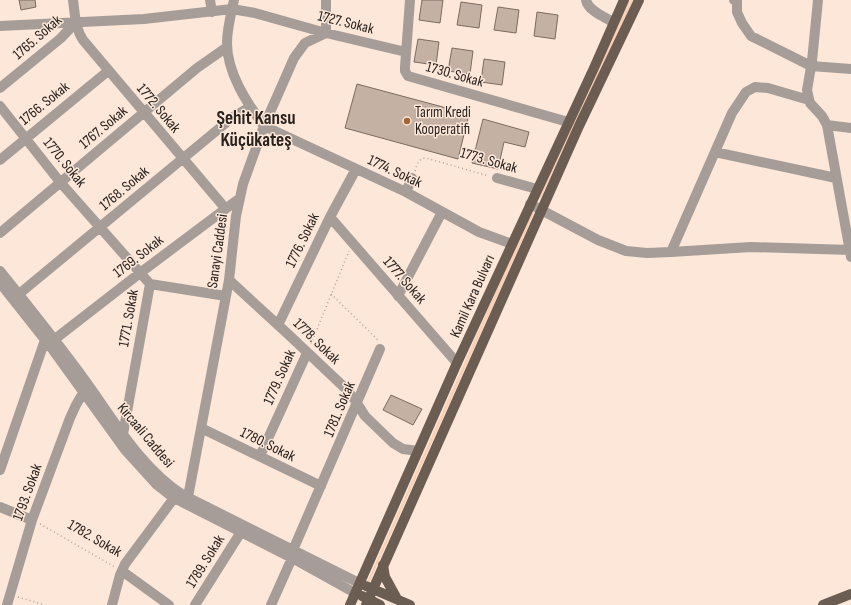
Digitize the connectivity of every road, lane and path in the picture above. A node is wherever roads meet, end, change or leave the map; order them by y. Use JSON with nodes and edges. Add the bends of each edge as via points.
{"nodes":[{"id":1,"x":74,"y":0,"type":"edge"},
{"id":2,"x":210,"y":0,"type":"edge"},
{"id":3,"x":326,"y":0,"type":"edge"},
{"id":4,"x":410,"y":0,"type":"edge"},
{"id":5,"x":624,"y":0,"type":"edge"},
{"id":6,"x":639,"y":0,"type":"edge"},
{"id":7,"x":734,"y":0,"type":"edge"},
{"id":8,"x":818,"y":0,"type":"edge"},
{"id":9,"x":586,"y":1,"type":"edge"},
{"id":10,"x":233,"y":5,"type":"edge"},
{"id":11,"x":212,"y":12,"type":"junction"},
{"id":12,"x":613,"y":22,"type":"junction"},
{"id":13,"x":75,"y":23,"type":"junction"},
{"id":14,"x":0,"y":26,"type":"edge"},
{"id":15,"x":326,"y":33,"type":"junction"},
{"id":16,"x":227,"y":47,"type":"junction"},
{"id":17,"x":406,"y":52,"type":"junction"},
{"id":18,"x":812,"y":66,"type":"junction"},
{"id":19,"x":851,"y":69,"type":"edge"},
{"id":20,"x":108,"y":71,"type":"junction"},
{"id":21,"x":0,"y":88,"type":"edge"},
{"id":22,"x":809,"y":100,"type":"junction"},
{"id":23,"x":0,"y":106,"type":"edge"},
{"id":24,"x":250,"y":107,"type":"junction"},
{"id":25,"x":144,"y":113,"type":"junction"},
{"id":26,"x":568,"y":122,"type":"junction"},
{"id":27,"x":826,"y":125,"type":"junction"},
{"id":28,"x":264,"y":126,"type":"junction"},
{"id":29,"x":851,"y":128,"type":"edge"},
{"id":30,"x":26,"y":138,"type":"junction"},
{"id":31,"x":715,"y":152,"type":"junction"},
{"id":32,"x":183,"y":159,"type":"junction"},
{"id":33,"x":0,"y":160,"type":"edge"},
{"id":34,"x":356,"y":169,"type":"junction"},
{"id":35,"x":412,"y":178,"type":"joint"},
{"id":36,"x":497,"y":178,"type":"joint"},
{"id":37,"x":836,"y":178,"type":"junction"},
{"id":38,"x":60,"y":182,"type":"junction"},
{"id":39,"x":537,"y":189,"type":"junction"},
{"id":40,"x":406,"y":192,"type":"junction"},
{"id":41,"x":240,"y":198,"type":"junction"},
{"id":42,"x":530,"y":204,"type":"junction"},
{"id":43,"x":225,"y":208,"type":"junction"},
{"id":44,"x":542,"y":210,"type":"junction"},
{"id":45,"x":442,"y":212,"type":"junction"},
{"id":46,"x":330,"y":218,"type":"junction"},
{"id":47,"x":100,"y":227,"type":"junction"},
{"id":48,"x":0,"y":233,"type":"edge"},
{"id":49,"x":352,"y":243,"type":"junction"},
{"id":50,"x":512,"y":244,"type":"junction"},
{"id":51,"x":671,"y":252,"type":"junction"},
{"id":52,"x":851,"y":252,"type":"edge"},
{"id":53,"x":0,"y":271,"type":"edge"},
{"id":54,"x":140,"y":273,"type":"junction"},
{"id":55,"x":229,"y":280,"type":"junction"},
{"id":56,"x":0,"y":283,"type":"edge"},
{"id":57,"x":150,"y":284,"type":"junction"},
{"id":58,"x":18,"y":294,"type":"junction"},
{"id":59,"x":331,"y":294,"type":"junction"},
{"id":60,"x":226,"y":296,"type":"junction"},
{"id":61,"x":398,"y":296,"type":"junction"},
{"id":62,"x":278,"y":325,"type":"junction"},
{"id":63,"x":50,"y":340,"type":"junction"},
{"id":64,"x":380,"y":349,"type":"joint"},
{"id":65,"x":307,"y":353,"type":"junction"},
{"id":66,"x":457,"y":363,"type":"junction"},
{"id":67,"x":83,"y":393,"type":"junction"},
{"id":68,"x":357,"y":404,"type":"junction"},
{"id":69,"x":201,"y":428,"type":"junction"},
{"id":70,"x":123,"y":434,"type":"junction"},
{"id":71,"x":418,"y":451,"type":"junction"},
{"id":72,"x":260,"y":456,"type":"junction"},
{"id":73,"x":0,"y":470,"type":"edge"},
{"id":74,"x":321,"y":486,"type":"junction"},
{"id":75,"x":188,"y":497,"type":"junction"},
{"id":76,"x":174,"y":498,"type":"junction"},
{"id":77,"x":0,"y":507,"type":"edge"},
{"id":78,"x":32,"y":520,"type":"junction"},
{"id":79,"x":241,"y":532,"type":"junction"},
{"id":80,"x":292,"y":554,"type":"junction"},
{"id":81,"x":384,"y":565,"type":"junction"},
{"id":82,"x":122,"y":571,"type":"junction"},
{"id":83,"x":357,"y":588,"type":"junction"},
{"id":84,"x":372,"y":589,"type":"junction"},
{"id":85,"x":851,"y":594,"type":"edge"},
{"id":86,"x":14,"y":596,"type":"dead end"},
{"id":87,"x":397,"y":599,"type":"junction"},
{"id":88,"x":367,"y":602,"type":"edge"},
{"id":89,"x":7,"y":605,"type":"edge"},
{"id":90,"x":45,"y":605,"type":"edge"},
{"id":91,"x":112,"y":605,"type":"edge"},
{"id":92,"x":169,"y":605,"type":"edge"},
{"id":93,"x":195,"y":605,"type":"edge"},
{"id":94,"x":271,"y":605,"type":"edge"},
{"id":95,"x":350,"y":605,"type":"edge"},
{"id":96,"x":380,"y":605,"type":"edge"},
{"id":97,"x":410,"y":605,"type":"edge"},
{"id":98,"x":823,"y":605,"type":"edge"}],
"edges":[{"from":1,"to":13,"type":"street"},
{"from":2,"to":11,"type":"street"},
{"from":3,"to":15,"type":"street"},
{"from":4,"to":17,"type":"street","name":"1730. Sokak"},
{"from":5,"to":12,"type":"main road","name":"Kamil Kara Bulvarı"},
{"from":6,"to":44,"type":"main road","name":"Kamil Kara Bulvarı"},
{"from":7,"to":18,"type":"street","via":[[737,1],[737,12],[742,23],[751,36]]},
{"from":8,"to":18,"type":"street"},
{"from":9,"to":12,"type":"street","via":[[593,10]]},
{"from":10,"to":11,"type":"street"},
{"from":10,"to":15,"type":"street","name":"1727. Sokak","via":[[255,14]]},
{"from":10,"to":16,"type":"street"},
{"from":11,"to":13,"type":"street"},
{"from":12,"to":26,"type":"main road","name":"Kamil Kara Bulvarı"},
{"from":13,"to":14,"type":"street"},
{"from":13,"to":20,"type":"street","name":"1772. Sokak","via":[[83,40]]},
{"from":13,"to":21,"type":"street","name":"1765. Sokak","via":[[61,38]]},
{"from":15,"to":17,"type":"street","name":"1727. Sokak"},
{"from":15,"to":28,"type":"street","name":"Sanayi Caddesi","via":[[309,40],[298,51]]},
{"from":16,"to":24,"type":"street","via":[[233,72]]},
{"from":16,"to":25,"type":"street","name":"1767. Sokak","via":[[196,68]]},
{"from":17,"to":26,"type":"street","name":"1730. Sokak","via":[[405,71],[410,77]]},
{"from":18,"to":19,"type":"street"},
{"from":18,"to":22,"type":"street","via":[[807,90]]},
{"from":20,"to":25,"type":"street","name":"1772. Sokak"},
{"from":20,"to":30,"type":"street","name":"1766. Sokak"},
{"from":22,"to":27,"type":"street"},
{"from":22,"to":31,"type":"street","via":[[768,88],[754,87],[746,92],[732,113]]},
{"from":23,"to":30,"type":"street","name":"1770. Sokak"},
{"from":24,"to":28,"type":"street"},
{"from":24,"to":32,"type":"street","name":"1768. Sokak","via":[[233,117]]},
{"from":25,"to":32,"type":"street","name":"1772. Sokak"},
{"from":25,"to":38,"type":"street","name":"1767. Sokak"},
{"from":26,"to":39,"type":"main road","name":"Kamil Kara Bulvarı"},
{"from":27,"to":29,"type":"street"},
{"from":27,"to":37,"type":"street"},
{"from":28,"to":34,"type":"street","name":"1774. Sokak"},
{"from":28,"to":41,"type":"street","name":"Sanayi Caddesi"},
{"from":30,"to":33,"type":"street","name":"1766. Sokak"},
{"from":30,"to":38,"type":"street","name":"1770. Sokak"},
{"from":31,"to":37,"type":"street"},
{"from":31,"to":51,"type":"street"},
{"from":32,"to":43,"type":"street","name":"1772. Sokak"},
{"from":32,"to":47,"type":"street","name":"1768. Sokak"},
{"from":34,"to":40,"type":"street","name":"1774. Sokak"},
{"from":34,"to":46,"type":"street","name":"1776. Sokak"},
{"from":35,"to":36,"type":"path","name":"1773. Sokak","via":[[417,163],[423,158]]},
{"from":35,"to":40,"type":"street"},
{"from":36,"to":39,"type":"street","name":"1773. Sokak"},
{"from":37,"to":52,"type":"street"},
{"from":38,"to":47,"type":"street","name":"1770. Sokak"},
{"from":38,"to":48,"type":"street","name":"1767. Sokak"},
{"from":39,"to":42,"type":"main road","name":"Kamil Kara Bulvarı"},
{"from":40,"to":45,"type":"street","name":"1774. Sokak"},
{"from":41,"to":43,"type":"street","name":"1769. Sokak"},
{"from":41,"to":55,"type":"street","name":"Sanayi Caddesi"},
{"from":42,"to":44,"type":"street"},
{"from":42,"to":50,"type":"main road","name":"Kamil Kara Bulvarı"},
{"from":43,"to":54,"type":"street","name":"1769. Sokak"},
{"from":44,"to":51,"type":"street","via":[[598,240],[626,251]]},
{"from":44,"to":81,"type":"main road","name":"Kamil Kara Bulvarı"},
{"from":45,"to":50,"type":"street","name":"1774. Sokak","via":[[479,232]]},
{"from":45,"to":61,"type":"street"},
{"from":46,"to":49,"type":"street","name":"1777. Sokak"},
{"from":46,"to":62,"type":"street","name":"1776. Sokak"},
{"from":47,"to":54,"type":"street","name":"1770. Sokak"},
{"from":47,"to":58,"type":"street","name":"1768. Sokak"},
{"from":49,"to":59,"type":"path","name":"1779. Sokak"},
{"from":49,"to":61,"type":"street","name":"1777. Sokak"},
{"from":50,"to":66,"type":"main road","name":"Kamil Kara Bulvarı"},
{"from":51,"to":52,"type":"street","via":[[751,247]]},
{"from":53,"to":58,"type":"street","name":"Kırcaali Caddesi"},
{"from":54,"to":57,"type":"street","name":"1770. Sokak"},
{"from":54,"to":63,"type":"street","name":"1769. Sokak"},
{"from":55,"to":60,"type":"street","name":"Sanayi Caddesi"},
{"from":55,"to":62,"type":"street","name":"1778. Sokak"},
{"from":56,"to":63,"type":"street","name":"Kırcaali Caddesi"},
{"from":57,"to":60,"type":"street","name":"1771. Sokak"},
{"from":57,"to":70,"type":"street","name":"1771. Sokak"},
{"from":58,"to":63,"type":"street","name":"Kırcaali Caddesi"},
{"from":59,"to":64,"type":"path","via":[[374,335],[381,345]]},
{"from":59,"to":65,"type":"path","name":"1779. Sokak"},
{"from":60,"to":69,"type":"street","name":"Sanayi Caddesi"},
{"from":61,"to":66,"type":"street","name":"1777. Sokak"},
{"from":62,"to":65,"type":"street","name":"1778. Sokak"},
{"from":63,"to":67,"type":"street","name":"Kırcaali Caddesi"},
{"from":63,"to":70,"type":"street","name":"Kırcaali Caddesi"},
{"from":63,"to":73,"type":"street"},
{"from":64,"to":68,"type":"street","name":"1781. Sokak"},
{"from":65,"to":68,"type":"street","name":"1778. Sokak","via":[[345,388]]},
{"from":65,"to":72,"type":"street","name":"1779. Sokak"},
{"from":66,"to":71,"type":"main road","name":"Kamil Kara Bulvarı"},
{"from":67,"to":76,"type":"street","name":"Kırcaali Caddesi","via":[[126,451],[156,484]]},
{"from":67,"to":78,"type":"street","name":"1793. Sokak","via":[[70,418]]},
{"from":68,"to":71,"type":"street","name":"1778. Sokak","via":[[365,416],[396,446]]},
{"from":68,"to":74,"type":"street","name":"1781. Sokak"},
{"from":69,"to":72,"type":"street","name":"1780. Sokak"},
{"from":69,"to":75,"type":"street","name":"Sanayi Caddesi"},
{"from":70,"to":75,"type":"street","name":"Kırcaali Caddesi","via":[[157,474]]},
{"from":71,"to":83,"type":"main road","name":"Kamil Kara Bulvarı"},
{"from":72,"to":74,"type":"street","name":"1780. Sokak"},
{"from":74,"to":80,"type":"street","name":"1781. Sokak"},
{"from":75,"to":80,"type":"street","name":"Kırcaali Caddesi"},
{"from":76,"to":79,"type":"street","name":"Kırcaali Caddesi"},
{"from":76,"to":82,"type":"street","via":[[130,555]]},
{"from":77,"to":78,"type":"street"},
{"from":78,"to":82,"type":"path","name":"1782. Sokak"},
{"from":78,"to":89,"type":"street","name":"1793. Sokak"},
{"from":79,"to":80,"type":"street","name":"Kırcaali Caddesi"},
{"from":79,"to":93,"type":"street","name":"1789. Sokak"},
{"from":80,"to":83,"type":"street","name":"Kırcaali Caddesi"},
{"from":80,"to":94,"type":"street","name":"1781. Sokak"},
{"from":81,"to":84,"type":"main road","name":"Kamil Kara Bulvarı"},
{"from":81,"to":87,"type":"main road","via":[[386,577]]},
{"from":82,"to":91,"type":"street"},
{"from":82,"to":92,"type":"street","name":"1782. Sokak"},
{"from":83,"to":84,"type":"main road"},
{"from":83,"to":88,"type":"main road"},
{"from":83,"to":95,"type":"main road","name":"Kamil Kara Bulvarı"},
{"from":84,"to":87,"type":"main road"},
{"from":84,"to":88,"type":"main road","name":"Kamil Kara Bulvarı"},
{"from":85,"to":98,"type":"main road"},
{"from":86,"to":90,"type":"path"},
{"from":87,"to":97,"type":"main road"},
{"from":88,"to":96,"type":"main road"}]}
